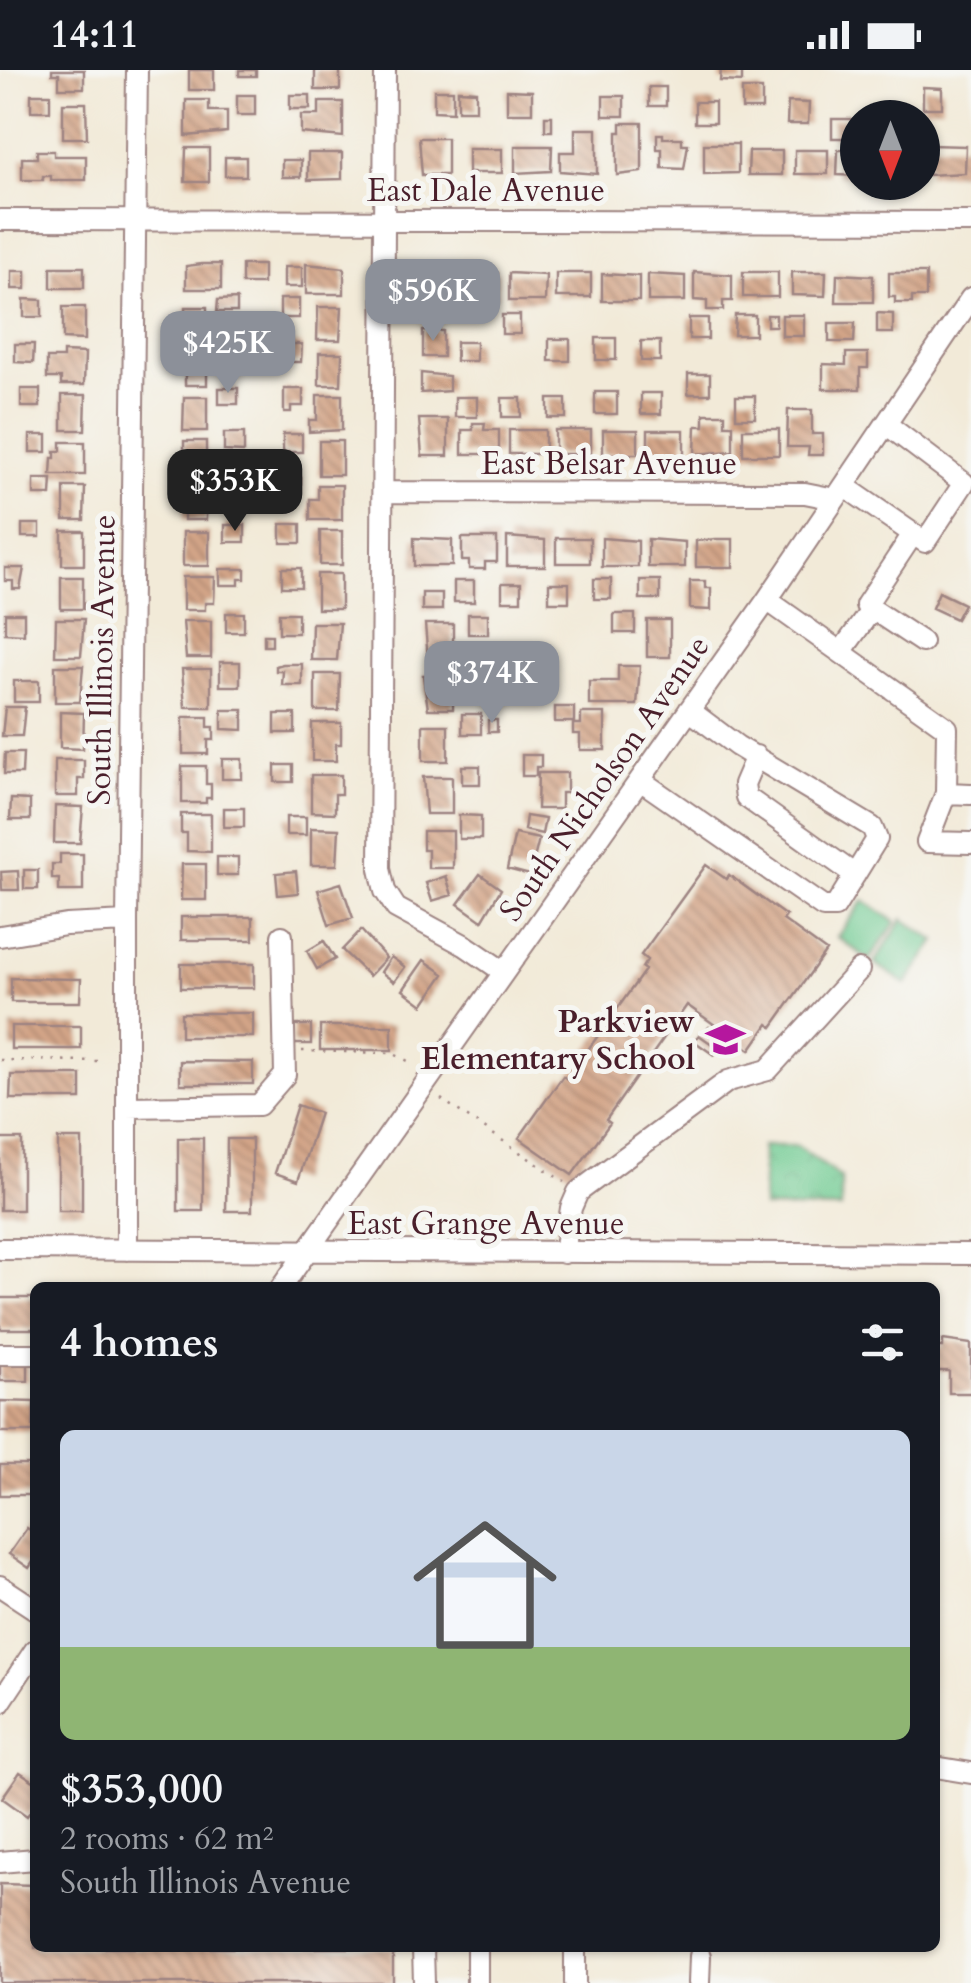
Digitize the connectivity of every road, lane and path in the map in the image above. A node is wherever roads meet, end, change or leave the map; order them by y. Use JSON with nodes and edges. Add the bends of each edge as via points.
{"nodes":[{"id":1,"x":137,"y":70,"type":"edge"},
{"id":2,"x":385,"y":70,"type":"edge"},
{"id":3,"x":0,"y":220,"type":"edge"},
{"id":4,"x":136,"y":220,"type":"junction"},
{"id":5,"x":384,"y":220,"type":"junction"},
{"id":6,"x":971,"y":222,"type":"edge"},
{"id":7,"x":971,"y":298,"type":"edge"},
{"id":8,"x":886,"y":424,"type":"junction"},
{"id":9,"x":383,"y":492,"type":"junction"},
{"id":10,"x":840,"y":493,"type":"junction"},
{"id":11,"x":913,"y":534,"type":"junction"},
{"id":12,"x":768,"y":600,"type":"junction"},
{"id":13,"x":872,"y":609,"type":"junction"},
{"id":14,"x":922,"y":642,"type":"dead end"},
{"id":15,"x":842,"y":652,"type":"junction"},
{"id":16,"x":689,"y":710,"type":"junction"},
{"id":17,"x":756,"y":756,"type":"junction"},
{"id":18,"x":640,"y":780,"type":"junction"},
{"id":19,"x":946,"y":793,"type":"junction"},
{"id":20,"x":971,"y":794,"type":"edge"},
{"id":21,"x":971,"y":843,"type":"edge"},
{"id":22,"x":855,"y":875,"type":"junction"},
{"id":23,"x":128,"y":922,"type":"junction"},
{"id":24,"x":0,"y":936,"type":"edge"},
{"id":25,"x":282,"y":936,"type":"dead end"},
{"id":26,"x":859,"y":970,"type":"dead end"},
{"id":27,"x":504,"y":972,"type":"junction"},
{"id":28,"x":285,"y":1051,"type":"junction"},
{"id":29,"x":0,"y":1060,"type":"edge"},
{"id":30,"x":102,"y":1061,"type":"dead end"},
{"id":31,"x":408,"y":1061,"type":"dead end"},
{"id":32,"x":441,"y":1098,"type":"dead end"},
{"id":33,"x":128,"y":1107,"type":"junction"},
{"id":34,"x":578,"y":1192,"type":"junction"},
{"id":35,"x":0,"y":1250,"type":"edge"},
{"id":36,"x":128,"y":1250,"type":"junction"},
{"id":37,"x":304,"y":1253,"type":"junction"},
{"id":38,"x":564,"y":1253,"type":"junction"},
{"id":39,"x":971,"y":1254,"type":"edge"},
{"id":40,"x":285,"y":1282,"type":"edge"},
{"id":41,"x":0,"y":1354,"type":"edge"},
{"id":42,"x":30,"y":1354,"type":"edge"},
{"id":43,"x":0,"y":1586,"type":"edge"},
{"id":44,"x":30,"y":1606,"type":"edge"},
{"id":45,"x":30,"y":1658,"type":"edge"},
{"id":46,"x":0,"y":1703,"type":"edge"},
{"id":47,"x":940,"y":1768,"type":"edge"},
{"id":48,"x":971,"y":1773,"type":"edge"},
{"id":49,"x":30,"y":1859,"type":"edge"},
{"id":50,"x":0,"y":1862,"type":"edge"},
{"id":51,"x":423,"y":1952,"type":"edge"},
{"id":52,"x":477,"y":1952,"type":"edge"},
{"id":53,"x":575,"y":1952,"type":"edge"},
{"id":54,"x":700,"y":1956,"type":"dead end"},
{"id":55,"x":424,"y":1983,"type":"edge"},
{"id":56,"x":477,"y":1983,"type":"edge"},
{"id":57,"x":575,"y":1983,"type":"edge"},
{"id":58,"x":699,"y":1983,"type":"edge"}],
"edges":[{"from":1,"to":4,"type":"street","name":"South Illinois Avenue"},
{"from":2,"to":5,"type":"street"},
{"from":3,"to":4,"type":"street","name":"East Dale Avenue"},
{"from":4,"to":5,"type":"street","name":"East Dale Avenue"},
{"from":4,"to":23,"type":"street","name":"South Illinois Avenue"},
{"from":5,"to":6,"type":"street","name":"East Dale Avenue"},
{"from":5,"to":9,"type":"street"},
{"from":7,"to":8,"type":"street","name":"South Nicholson Avenue"},
{"from":8,"to":10,"type":"street","name":"South Nicholson Avenue"},
{"from":8,"to":11,"type":"street","via":[[964,483],[925,542]]},
{"from":9,"to":10,"type":"street","name":"East Belsar Avenue"},
{"from":9,"to":27,"type":"street","via":[[385,891],[396,908]]},
{"from":10,"to":11,"type":"street"},
{"from":10,"to":12,"type":"street","name":"South Nicholson Avenue"},
{"from":11,"to":13,"type":"street","via":[[866,605]]},
{"from":12,"to":15,"type":"street"},
{"from":12,"to":16,"type":"street","name":"South Nicholson Avenue"},
{"from":13,"to":14,"type":"street"},
{"from":13,"to":15,"type":"street"},
{"from":15,"to":19,"type":"street","via":[[946,728]]},
{"from":16,"to":17,"type":"street"},
{"from":16,"to":18,"type":"street","name":"South Nicholson Avenue"},
{"from":17,"to":22,"type":"street","via":[[744,784],[746,797]]},
{"from":17,"to":22,"type":"street","via":[[872,827],[876,839]]},
{"from":18,"to":22,"type":"street","via":[[823,907],[836,908]]},
{"from":18,"to":27,"type":"street","name":"South Nicholson Avenue"},
{"from":19,"to":20,"type":"street"},
{"from":19,"to":21,"type":"street","via":[[927,842]]},
{"from":23,"to":24,"type":"street"},
{"from":23,"to":33,"type":"street","name":"South Illinois Avenue"},
{"from":25,"to":28,"type":"street"},
{"from":26,"to":34,"type":"street","via":[[768,1070],[728,1082]]},
{"from":27,"to":37,"type":"street","name":"South Nicholson Avenue"},
{"from":28,"to":31,"type":"path","via":[[392,1053]]},
{"from":28,"to":33,"type":"street","via":[[285,1075],[260,1105]]},
{"from":29,"to":30,"type":"path"},
{"from":32,"to":34,"type":"path"},
{"from":33,"to":36,"type":"street","name":"South Illinois Avenue"},
{"from":34,"to":38,"type":"street"},
{"from":35,"to":36,"type":"street","name":"East Grange Avenue"},
{"from":36,"to":37,"type":"street","name":"East Grange Avenue"},
{"from":37,"to":38,"type":"street","name":"East Grange Avenue"},
{"from":37,"to":40,"type":"street","name":"South Nicholson Avenue"},
{"from":38,"to":39,"type":"street","name":"East Grange Avenue"},
{"from":41,"to":42,"type":"street"},
{"from":43,"to":44,"type":"street"},
{"from":45,"to":46,"type":"street"},
{"from":47,"to":48,"type":"street"},
{"from":49,"to":50,"type":"street"},
{"from":51,"to":55,"type":"street"},
{"from":52,"to":56,"type":"street"},
{"from":53,"to":57,"type":"street"},
{"from":54,"to":58,"type":"street"}]}
